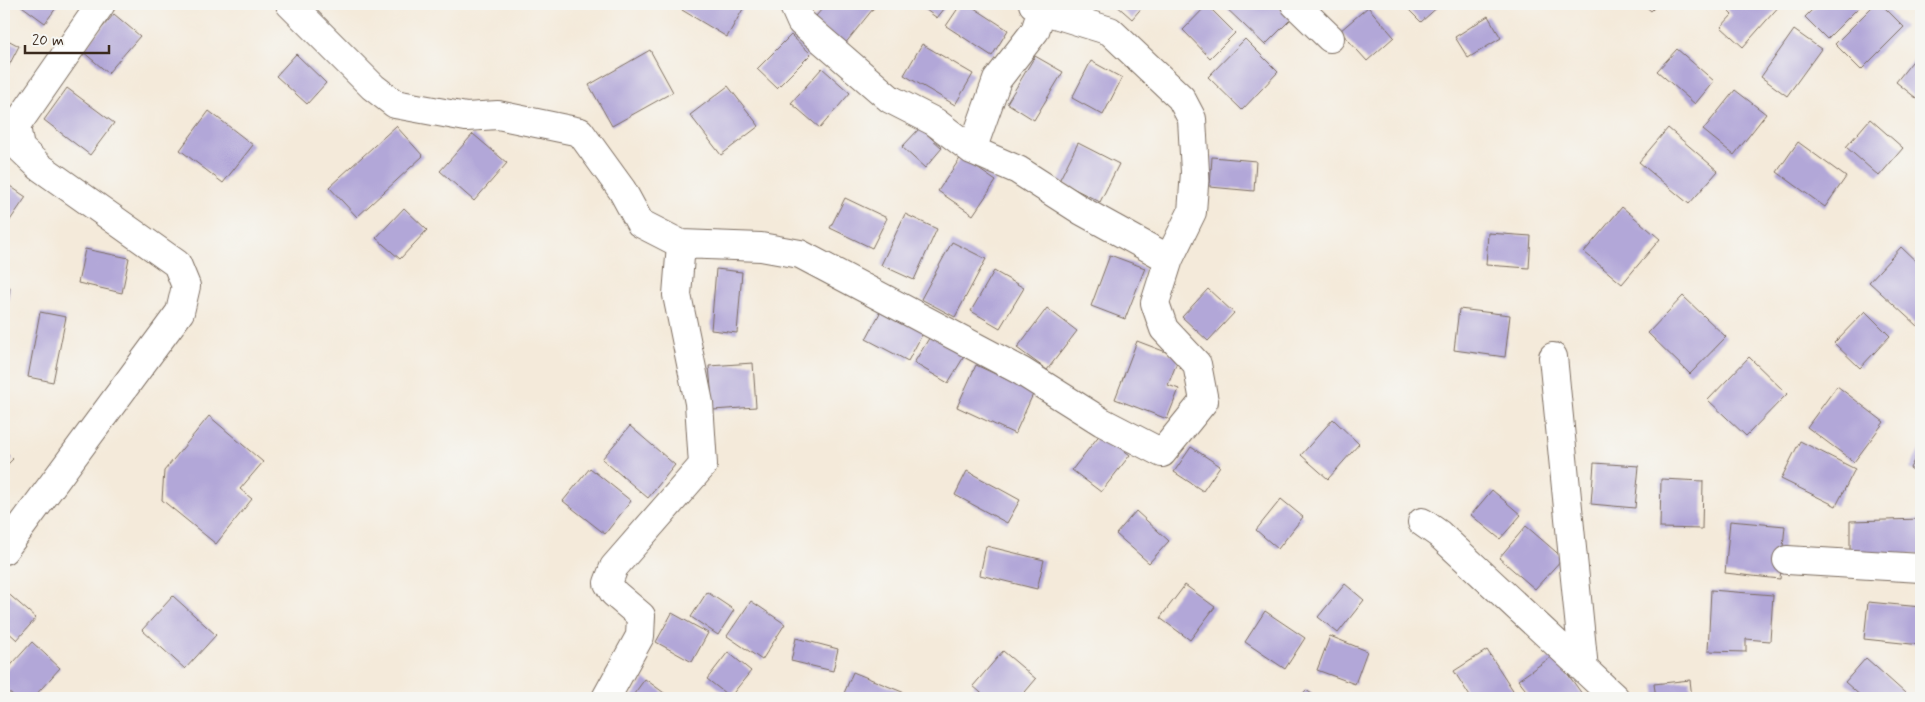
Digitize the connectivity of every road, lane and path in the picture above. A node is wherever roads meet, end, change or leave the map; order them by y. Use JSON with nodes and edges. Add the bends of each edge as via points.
{"nodes":[{"id":1,"x":101,"y":4,"type":"edge"},
{"id":2,"x":290,"y":4,"type":"edge"},
{"id":3,"x":793,"y":4,"type":"edge"},
{"id":4,"x":1295,"y":4,"type":"edge"},
{"id":5,"x":1038,"y":6,"type":"edge"},
{"id":6,"x":1330,"y":38,"type":"dead end"},
{"id":7,"x":10,"y":124,"type":"edge"},
{"id":8,"x":972,"y":150,"type":"junction"},
{"id":9,"x":680,"y":244,"type":"junction"},
{"id":10,"x":1169,"y":259,"type":"junction"},
{"id":11,"x":1554,"y":357,"type":"dead end"},
{"id":12,"x":1422,"y":522,"type":"dead end"},
{"id":13,"x":4,"y":550,"type":"edge"},
{"id":14,"x":1787,"y":560,"type":"dead end"},
{"id":15,"x":1921,"y":568,"type":"edge"},
{"id":16,"x":1584,"y":669,"type":"junction"},
{"id":17,"x":606,"y":698,"type":"edge"},
{"id":18,"x":1615,"y":698,"type":"edge"}],
"edges":[{"from":1,"to":7,"type":"street"},
{"from":2,"to":9,"type":"street","via":[[395,104],[466,117],[498,115],[580,132],[622,190],[640,223]]},
{"from":3,"to":8,"type":"street","via":[[801,22],[890,99],[935,122]]},
{"from":4,"to":6,"type":"street"},
{"from":5,"to":8,"type":"street","via":[[1035,31],[997,80]]},
{"from":5,"to":10,"type":"street","via":[[1110,31],[1181,98],[1192,119],[1195,172],[1192,212]]},
{"from":7,"to":13,"type":"street","via":[[20,148],[33,161],[177,264],[186,286],[180,312]]},
{"from":8,"to":10,"type":"street","via":[[1018,170],[1082,211]]},
{"from":9,"to":10,"type":"street","via":[[761,247],[800,254],[1021,371],[1102,422],[1162,453],[1204,401],[1197,364],[1164,329],[1155,303]]},
{"from":9,"to":17,"type":"street","via":[[677,295],[699,402],[703,465],[614,566],[608,583],[614,593],[641,616],[640,636]]},
{"from":11,"to":16,"type":"street"},
{"from":12,"to":16,"type":"street","via":[[1439,534]]},
{"from":14,"to":15,"type":"street"},
{"from":16,"to":18,"type":"street"}]}
